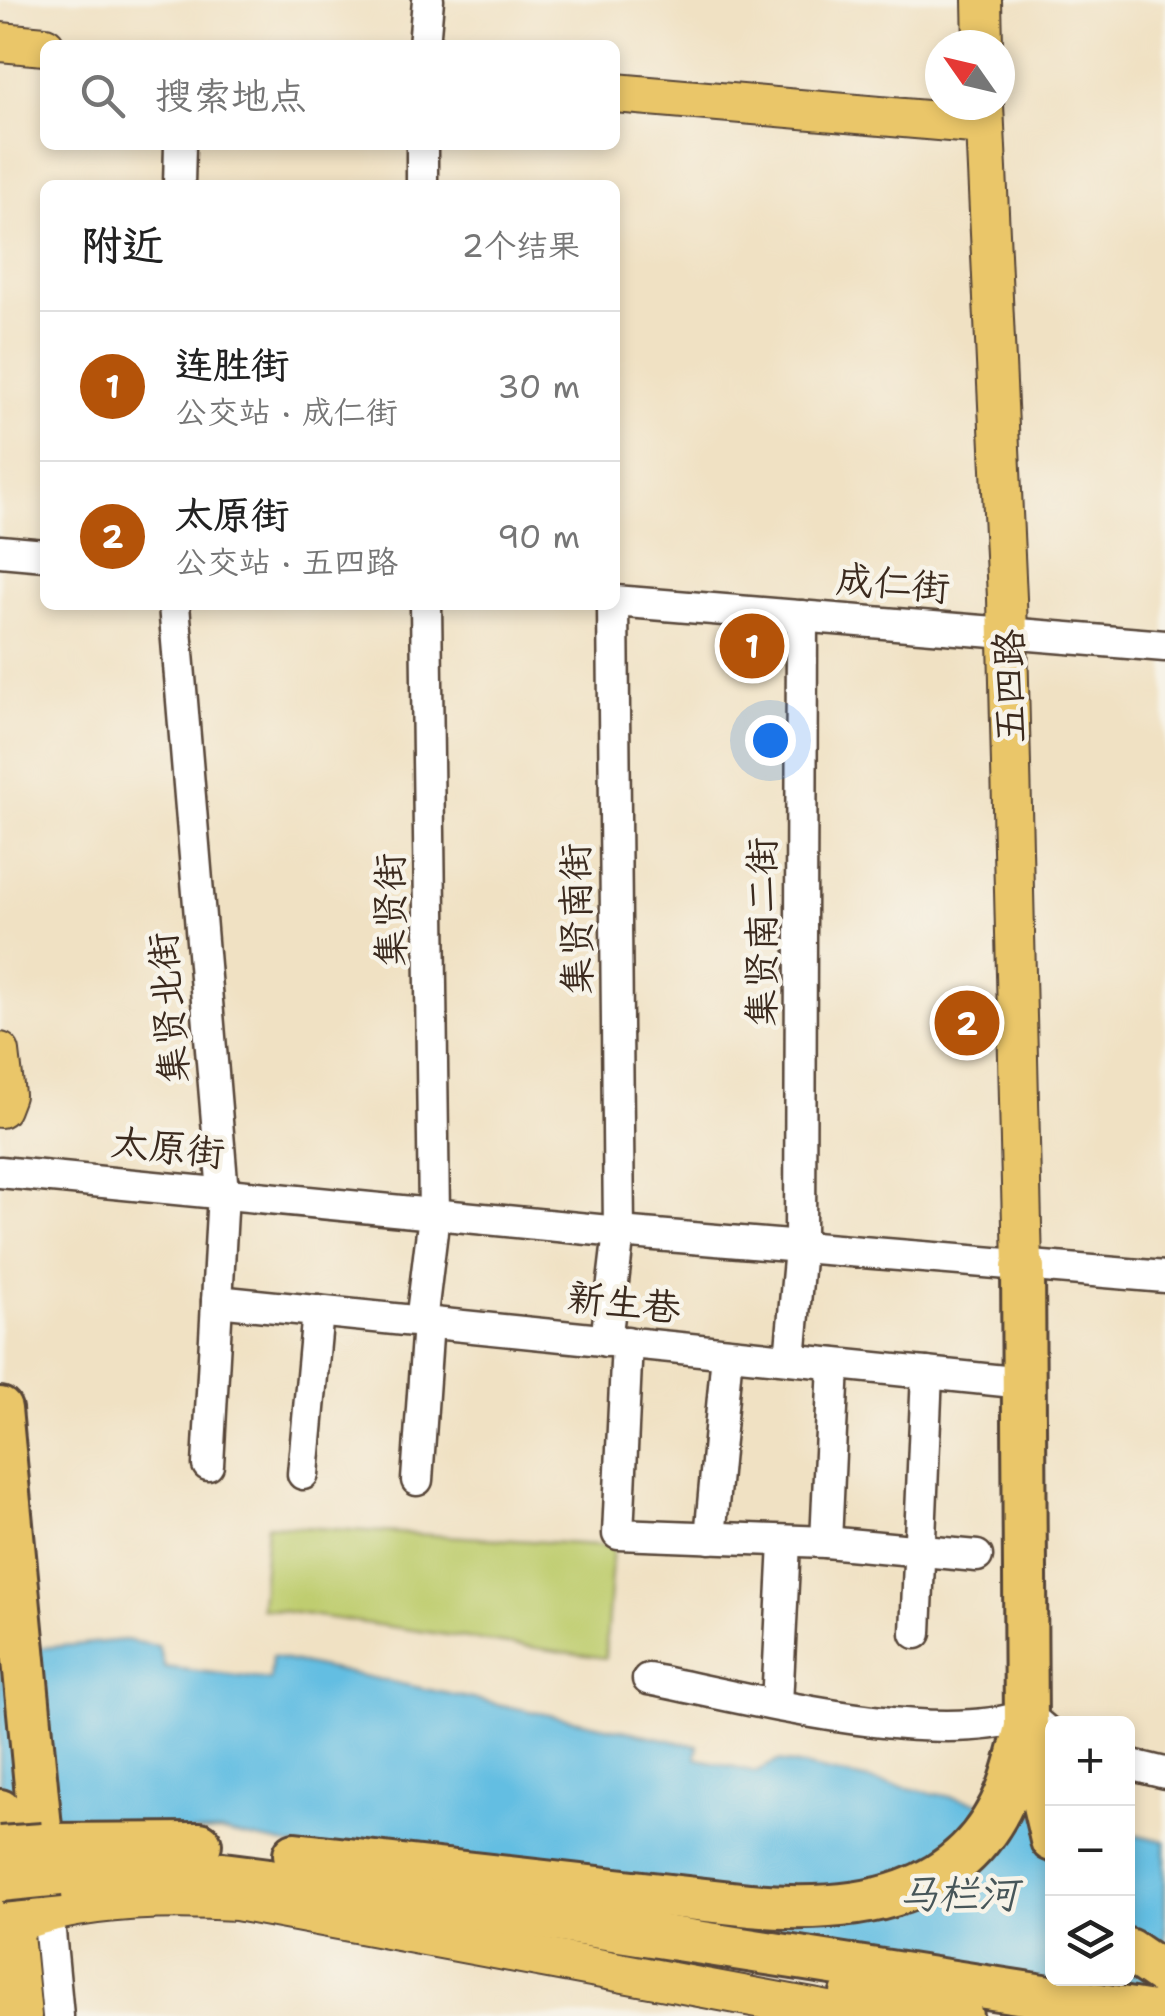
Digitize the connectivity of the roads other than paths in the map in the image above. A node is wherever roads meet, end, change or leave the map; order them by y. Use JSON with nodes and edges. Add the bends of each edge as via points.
{"nodes":[{"id":1,"x":428,"y":0,"type":"edge"},
{"id":2,"x":982,"y":0,"type":"edge"},
{"id":3,"x":983,"y":30,"type":"edge"},
{"id":4,"x":424,"y":40,"type":"edge"},
{"id":5,"x":0,"y":42,"type":"edge"},
{"id":6,"x":40,"y":46,"type":"edge"},
{"id":7,"x":620,"y":93,"type":"edge"},
{"id":8,"x":925,"y":111,"type":"edge"},
{"id":9,"x":984,"y":120,"type":"edge"},
{"id":10,"x":180,"y":150,"type":"edge"},
{"id":11,"x":422,"y":150,"type":"edge"},
{"id":12,"x":179,"y":180,"type":"edge"},
{"id":13,"x":422,"y":180,"type":"edge"},
{"id":14,"x":0,"y":551,"type":"edge"},
{"id":15,"x":40,"y":554,"type":"edge"},
{"id":16,"x":620,"y":603,"type":"edge"},
{"id":17,"x":174,"y":610,"type":"edge"},
{"id":18,"x":426,"y":610,"type":"edge"},
{"id":19,"x":614,"y":610,"type":"edge"},
{"id":20,"x":802,"y":616,"type":"junction"},
{"id":21,"x":1008,"y":632,"type":"junction"},
{"id":22,"x":1165,"y":646,"type":"edge"},
{"id":23,"x":0,"y":1052,"type":"edge"},
{"id":24,"x":0,"y":1108,"type":"edge"},
{"id":25,"x":0,"y":1172,"type":"edge"},
{"id":26,"x":223,"y":1193,"type":"junction"},
{"id":27,"x":434,"y":1214,"type":"junction"},
{"id":28,"x":620,"y":1232,"type":"junction"},
{"id":29,"x":800,"y":1248,"type":"junction"},
{"id":30,"x":1023,"y":1267,"type":"junction"},
{"id":31,"x":1165,"y":1277,"type":"edge"},
{"id":32,"x":217,"y":1301,"type":"junction"},
{"id":33,"x":318,"y":1311,"type":"junction"},
{"id":34,"x":424,"y":1322,"type":"junction"},
{"id":35,"x":616,"y":1342,"type":"junction"},
{"id":36,"x":726,"y":1353,"type":"junction"},
{"id":37,"x":790,"y":1359,"type":"junction"},
{"id":38,"x":834,"y":1364,"type":"junction"},
{"id":39,"x":928,"y":1374,"type":"junction"},
{"id":40,"x":1024,"y":1383,"type":"junction"},
{"id":41,"x":0,"y":1409,"type":"edge"},
{"id":42,"x":208,"y":1465,"type":"dead end"},
{"id":43,"x":304,"y":1474,"type":"dead end"},
{"id":44,"x":417,"y":1480,"type":"dead end"},
{"id":45,"x":710,"y":1538,"type":"junction"},
{"id":46,"x":785,"y":1542,"type":"junction"},
{"id":47,"x":826,"y":1542,"type":"junction"},
{"id":48,"x":920,"y":1552,"type":"junction"},
{"id":49,"x":977,"y":1556,"type":"dead end"},
{"id":50,"x":916,"y":1632,"type":"dead end"},
{"id":51,"x":648,"y":1680,"type":"dead end"},
{"id":52,"x":778,"y":1704,"type":"junction"},
{"id":53,"x":1035,"y":1726,"type":"edge"},
{"id":54,"x":1135,"y":1766,"type":"edge"},
{"id":55,"x":1165,"y":1773,"type":"edge"},
{"id":56,"x":1047,"y":1806,"type":"edge"},
{"id":57,"x":0,"y":1811,"type":"edge"},
{"id":58,"x":12,"y":1864,"type":"edge"},
{"id":59,"x":452,"y":1904,"type":"junction"},
{"id":60,"x":15,"y":1922,"type":"edge"},
{"id":61,"x":1135,"y":1955,"type":"edge"},
{"id":62,"x":1165,"y":1975,"type":"edge"},
{"id":63,"x":20,"y":2016,"type":"edge"},
{"id":64,"x":58,"y":2016,"type":"edge"},
{"id":65,"x":854,"y":2016,"type":"edge"},
{"id":66,"x":961,"y":2016,"type":"edge"},
{"id":67,"x":1165,"y":2016,"type":"edge"}],
"edges":[{"from":1,"to":4,"type":"street"},
{"from":2,"to":3,"type":"main road"},
{"from":5,"to":6,"type":"main road"},
{"from":7,"to":8,"type":"main road"},
{"from":9,"to":21,"type":"main road","name":"五四路"},
{"from":10,"to":12,"type":"street"},
{"from":11,"to":13,"type":"street"},
{"from":14,"to":15,"type":"street"},
{"from":16,"to":20,"type":"street","name":"成仁街"},
{"from":17,"to":26,"type":"street","name":"集贤北街"},
{"from":18,"to":27,"type":"street","name":"集贤街"},
{"from":19,"to":28,"type":"street","name":"集贤南街"},
{"from":20,"to":21,"type":"street","name":"成仁街"},
{"from":20,"to":29,"type":"street","name":"集贤南二街"},
{"from":21,"to":22,"type":"street","name":"成仁街"},
{"from":21,"to":30,"type":"main road","name":"五四路"},
{"from":23,"to":24,"type":"main road"},
{"from":25,"to":26,"type":"street","name":"太原街"},
{"from":26,"to":27,"type":"street","name":"太原街"},
{"from":26,"to":32,"type":"street","name":"集贤北街"},
{"from":27,"to":28,"type":"street","name":"太原街"},
{"from":27,"to":34,"type":"street","name":"集贤街"},
{"from":28,"to":29,"type":"street","name":"太原街"},
{"from":28,"to":35,"type":"street","name":"集贤南街"},
{"from":29,"to":30,"type":"street","name":"太原街"},
{"from":29,"to":37,"type":"street","name":"集贤南二街"},
{"from":30,"to":31,"type":"street","name":"太原街"},
{"from":30,"to":40,"type":"highway"},
{"from":32,"to":33,"type":"street","name":"新生巷"},
{"from":32,"to":42,"type":"street","name":"集贤北街"},
{"from":33,"to":34,"type":"street","name":"新生巷"},
{"from":33,"to":43,"type":"street"},
{"from":34,"to":35,"type":"street","name":"新生巷"},
{"from":34,"to":44,"type":"street","name":"集贤街"},
{"from":35,"to":36,"type":"street","name":"新生巷"},
{"from":35,"to":45,"type":"street","name":"集贤南街","via":[[618,1534]]},
{"from":36,"to":37,"type":"street","name":"新生巷"},
{"from":36,"to":45,"type":"street"},
{"from":37,"to":38,"type":"street","name":"新生巷"},
{"from":38,"to":39,"type":"street","name":"新生巷"},
{"from":38,"to":47,"type":"street"},
{"from":39,"to":40,"type":"street","name":"新生巷"},
{"from":39,"to":48,"type":"street"},
{"from":40,"to":53,"type":"highway"},
{"from":41,"to":58,"type":"highway","via":[[20,1616]]},
{"from":45,"to":46,"type":"street"},
{"from":46,"to":47,"type":"street"},
{"from":46,"to":52,"type":"street"},
{"from":47,"to":48,"type":"street"},
{"from":48,"to":49,"type":"street"},
{"from":48,"to":50,"type":"street"},
{"from":51,"to":52,"type":"street"},
{"from":52,"to":53,"type":"street","via":[[854,1719]]},
{"from":53,"to":56,"type":"highway"},
{"from":53,"to":58,"type":"highway","bridge":true,"via":[[982,1834],[945,1871],[862,1905],[815,1911],[750,1905],[211,1844]]},
{"from":54,"to":55,"type":"street"},
{"from":57,"to":58,"type":"highway"},
{"from":58,"to":59,"type":"highway","bridge":true,"via":[[60,1874],[215,1872]]},
{"from":58,"to":60,"type":"highway"},
{"from":59,"to":66,"type":"highway"},
{"from":59,"to":67,"type":"highway"},
{"from":60,"to":63,"type":"highway"},
{"from":60,"to":64,"type":"street"},
{"from":60,"to":65,"type":"main road","via":[[182,1898],[237,1900]]},
{"from":61,"to":62,"type":"highway"}]}
